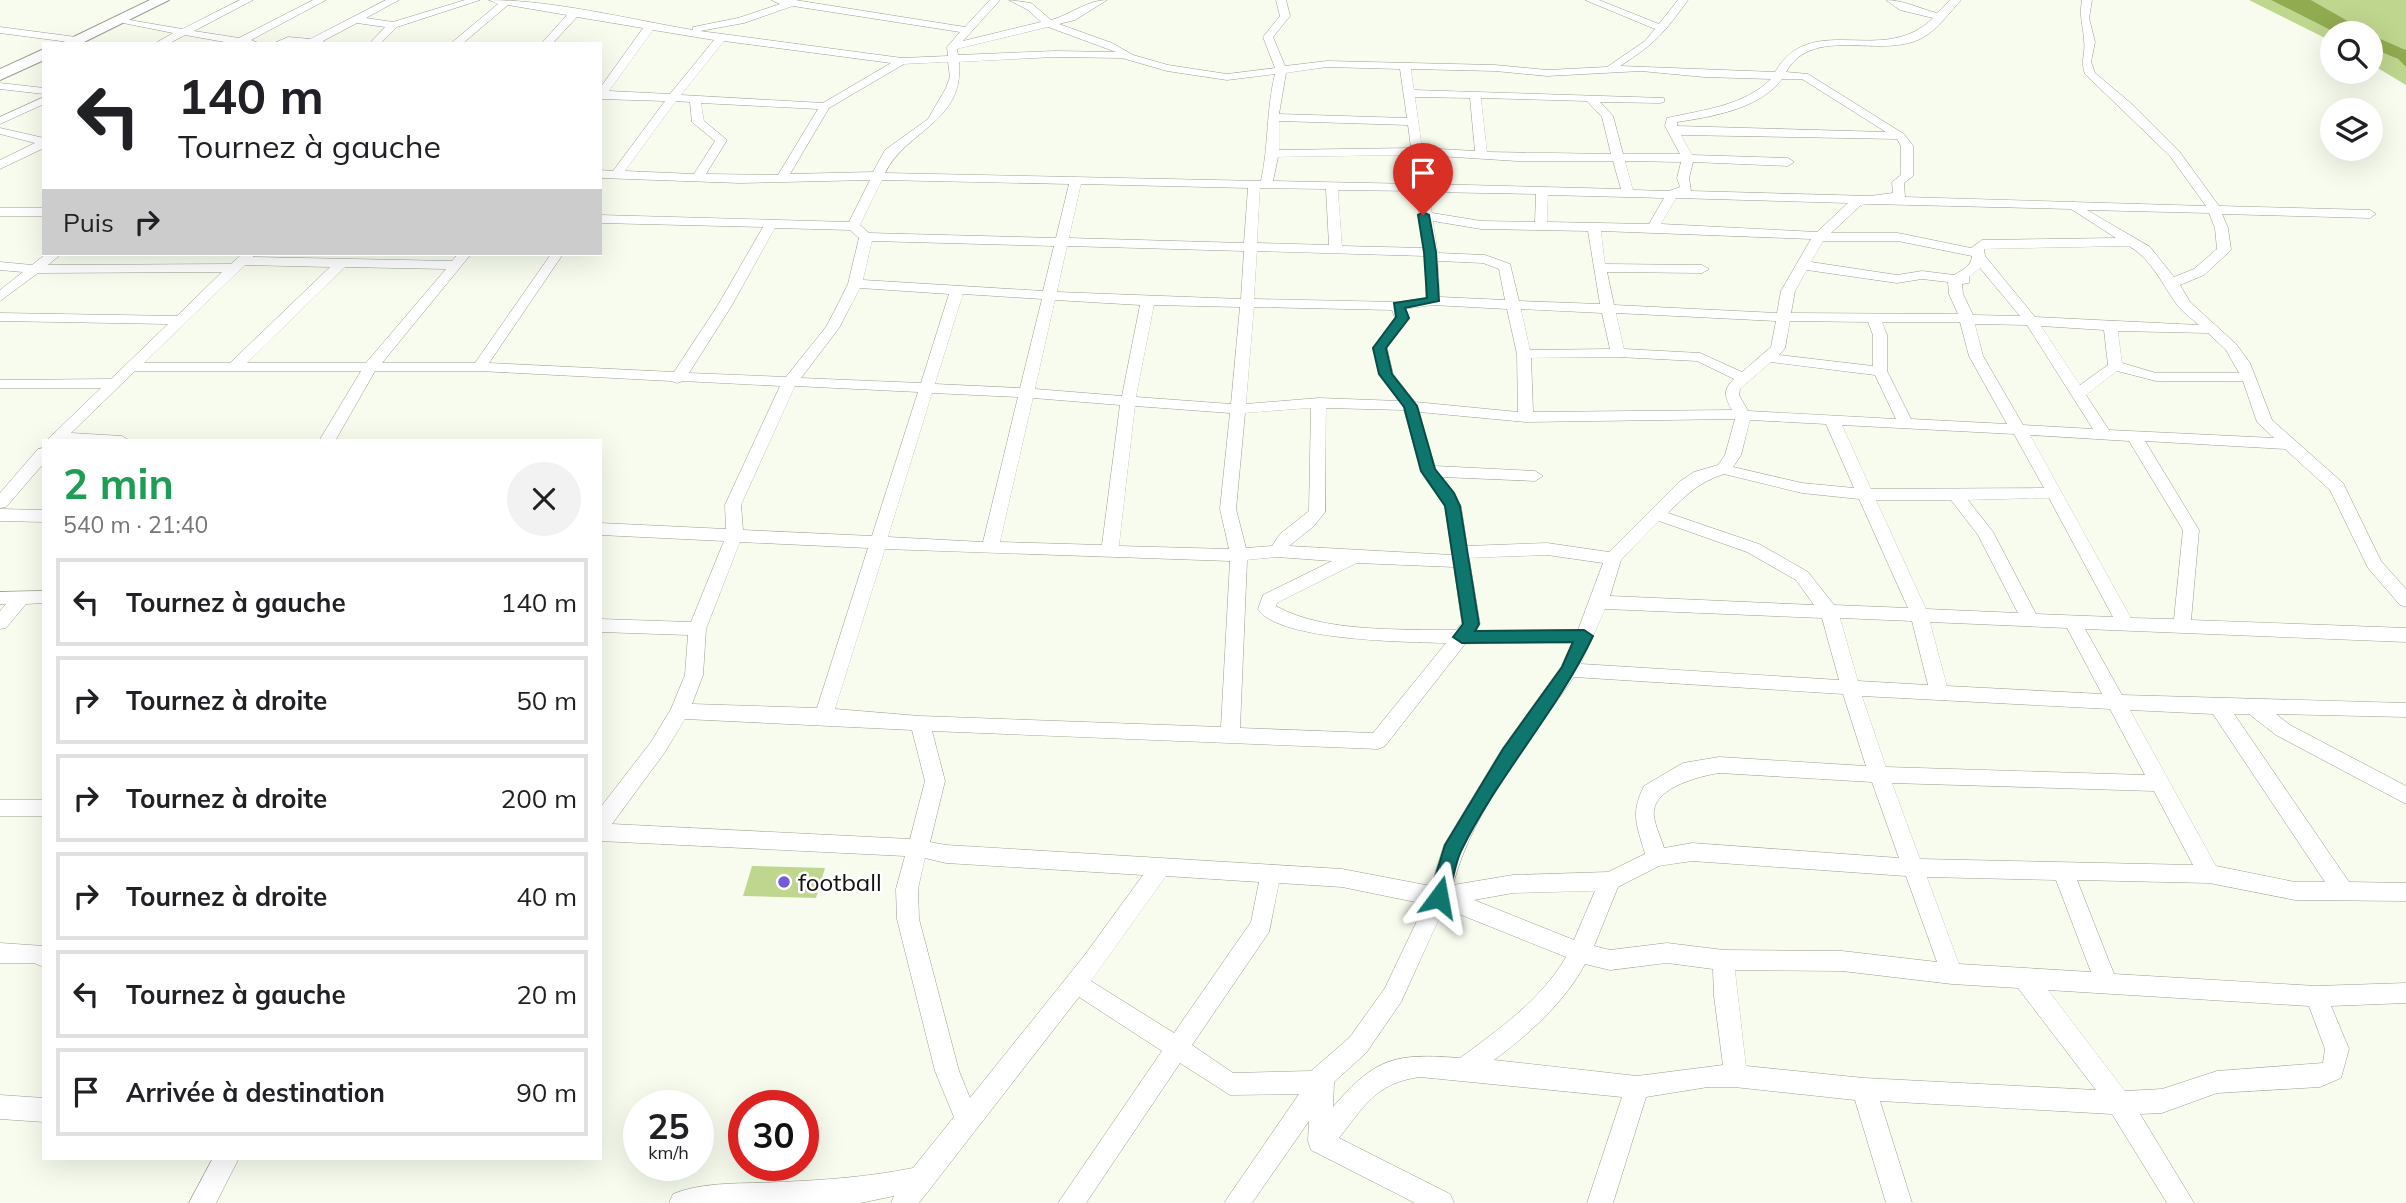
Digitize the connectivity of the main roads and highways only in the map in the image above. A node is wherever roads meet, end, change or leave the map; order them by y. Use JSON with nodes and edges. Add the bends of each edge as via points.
{"nodes":[{"id":1,"x":162,"y":0,"type":"edge"},
{"id":2,"x":72,"y":42,"type":"edge"},
{"id":3,"x":42,"y":55,"type":"edge"},
{"id":4,"x":0,"y":75,"type":"edge"}],
"edges":[{"from":1,"to":2,"type":"main road"},
{"from":3,"to":4,"type":"main road"}]}
